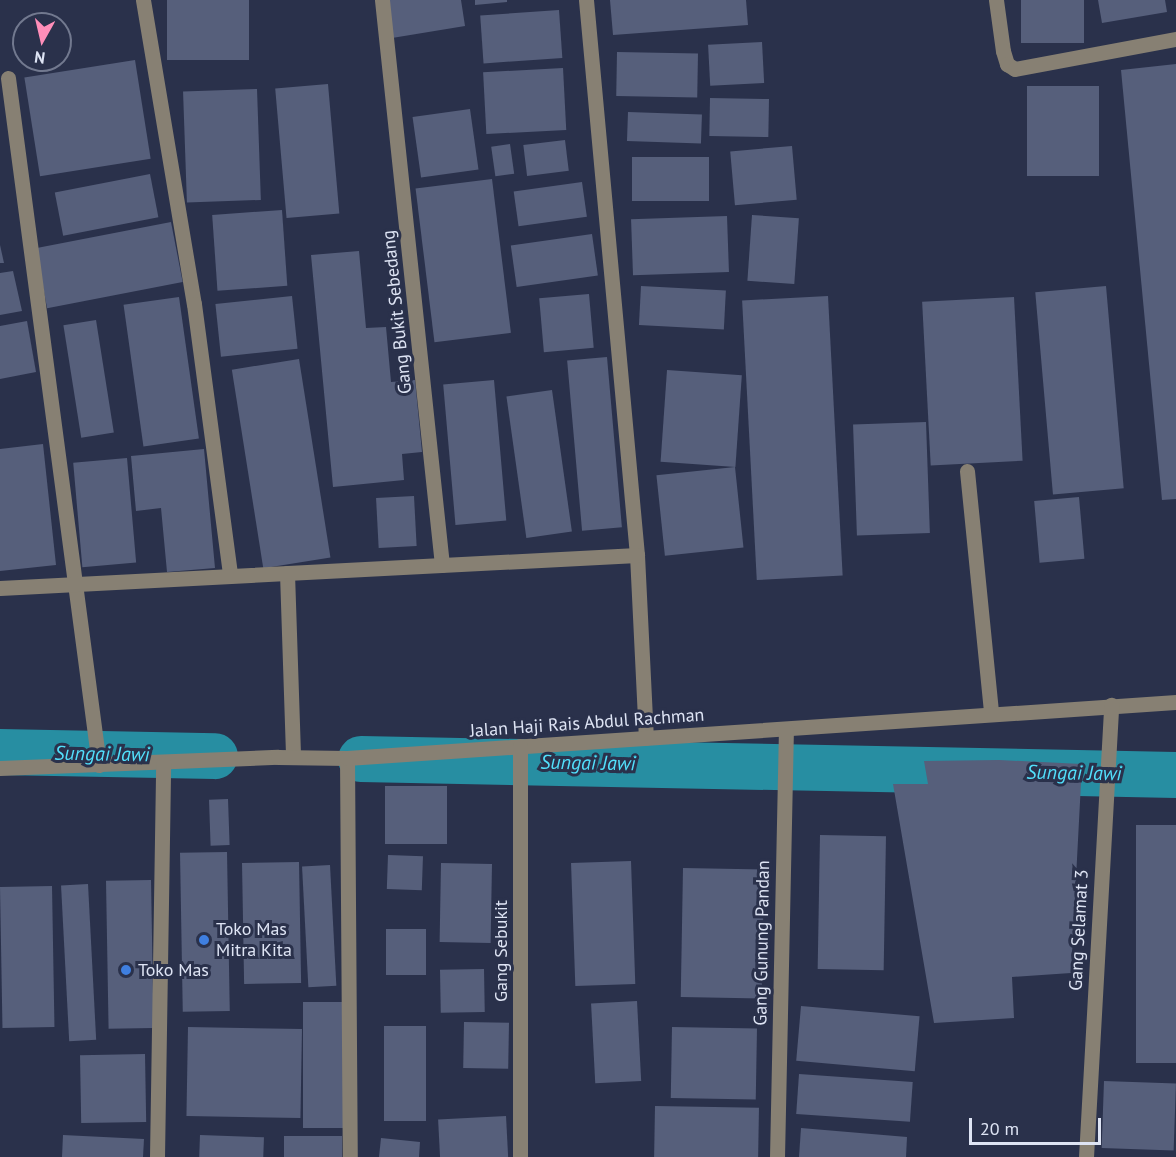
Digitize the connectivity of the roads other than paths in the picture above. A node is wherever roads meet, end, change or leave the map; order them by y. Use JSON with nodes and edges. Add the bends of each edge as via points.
{"nodes":[{"id":1,"x":143,"y":0,"type":"edge"},
{"id":2,"x":382,"y":0,"type":"edge"},
{"id":3,"x":586,"y":0,"type":"edge"},
{"id":4,"x":996,"y":0,"type":"edge"},
{"id":5,"x":1176,"y":39,"type":"edge"},
{"id":6,"x":8,"y":78,"type":"dead end"},
{"id":7,"x":967,"y":471,"type":"dead end"},
{"id":8,"x":637,"y":555,"type":"junction"},
{"id":9,"x":442,"y":565,"type":"junction"},
{"id":10,"x":287,"y":573,"type":"junction"},
{"id":11,"x":230,"y":576,"type":"junction"},
{"id":12,"x":77,"y":584,"type":"junction"},
{"id":13,"x":0,"y":588,"type":"edge"},
{"id":14,"x":1176,"y":702,"type":"edge"},
{"id":15,"x":1111,"y":705,"type":"junction"},
{"id":16,"x":991,"y":713,"type":"junction"},
{"id":17,"x":786,"y":730,"type":"junction"},
{"id":18,"x":646,"y":738,"type":"junction"},
{"id":19,"x":520,"y":746,"type":"junction"},
{"id":20,"x":293,"y":757,"type":"junction"},
{"id":21,"x":347,"y":759,"type":"junction"},
{"id":22,"x":163,"y":763,"type":"junction"},
{"id":23,"x":99,"y":765,"type":"junction"},
{"id":24,"x":0,"y":768,"type":"edge"},
{"id":25,"x":157,"y":1157,"type":"edge"},
{"id":26,"x":350,"y":1157,"type":"edge"},
{"id":27,"x":520,"y":1157,"type":"edge"},
{"id":28,"x":777,"y":1157,"type":"edge"},
{"id":29,"x":1086,"y":1157,"type":"edge"}],
"edges":[{"from":1,"to":11,"type":"street","via":[[192,293]]},
{"from":2,"to":9,"type":"street","name":"Gang Bukit Sebedang"},
{"from":3,"to":8,"type":"street"},
{"from":4,"to":5,"type":"street","via":[[1003,51],[1007,64],[1015,69]]},
{"from":6,"to":12,"type":"street"},
{"from":7,"to":16,"type":"street"},
{"from":8,"to":9,"type":"street"},
{"from":8,"to":18,"type":"street"},
{"from":9,"to":10,"type":"street"},
{"from":10,"to":11,"type":"street"},
{"from":10,"to":20,"type":"street"},
{"from":11,"to":12,"type":"street"},
{"from":12,"to":13,"type":"street"},
{"from":12,"to":23,"type":"street"},
{"from":14,"to":15,"type":"street","name":"Jalan Haji Rais Abdul Rachman"},
{"from":15,"to":16,"type":"street","name":"Jalan Haji Rais Abdul Rachman"},
{"from":15,"to":29,"type":"street","name":"Gang Selamat 3"},
{"from":16,"to":17,"type":"street","name":"Jalan Haji Rais Abdul Rachman"},
{"from":17,"to":18,"type":"street","name":"Jalan Haji Rais Abdul Rachman"},
{"from":17,"to":28,"type":"street","name":"Gang Gunung Pandan"},
{"from":18,"to":19,"type":"street","name":"Jalan Haji Rais Abdul Rachman"},
{"from":19,"to":21,"type":"street","name":"Jalan Haji Rais Abdul Rachman"},
{"from":19,"to":27,"type":"street","name":"Gang Sebukit"},
{"from":20,"to":21,"type":"street","name":"Jalan Haji Rais Abdul Rachman"},
{"from":20,"to":22,"type":"street","name":"Jalan Haji Rais Abdul Rachman"},
{"from":21,"to":26,"type":"street"},
{"from":22,"to":23,"type":"street","name":"Jalan Haji Rais Abdul Rachman"},
{"from":22,"to":25,"type":"street"},
{"from":23,"to":24,"type":"street","name":"Jalan Haji Rais Abdul Rachman"}]}
